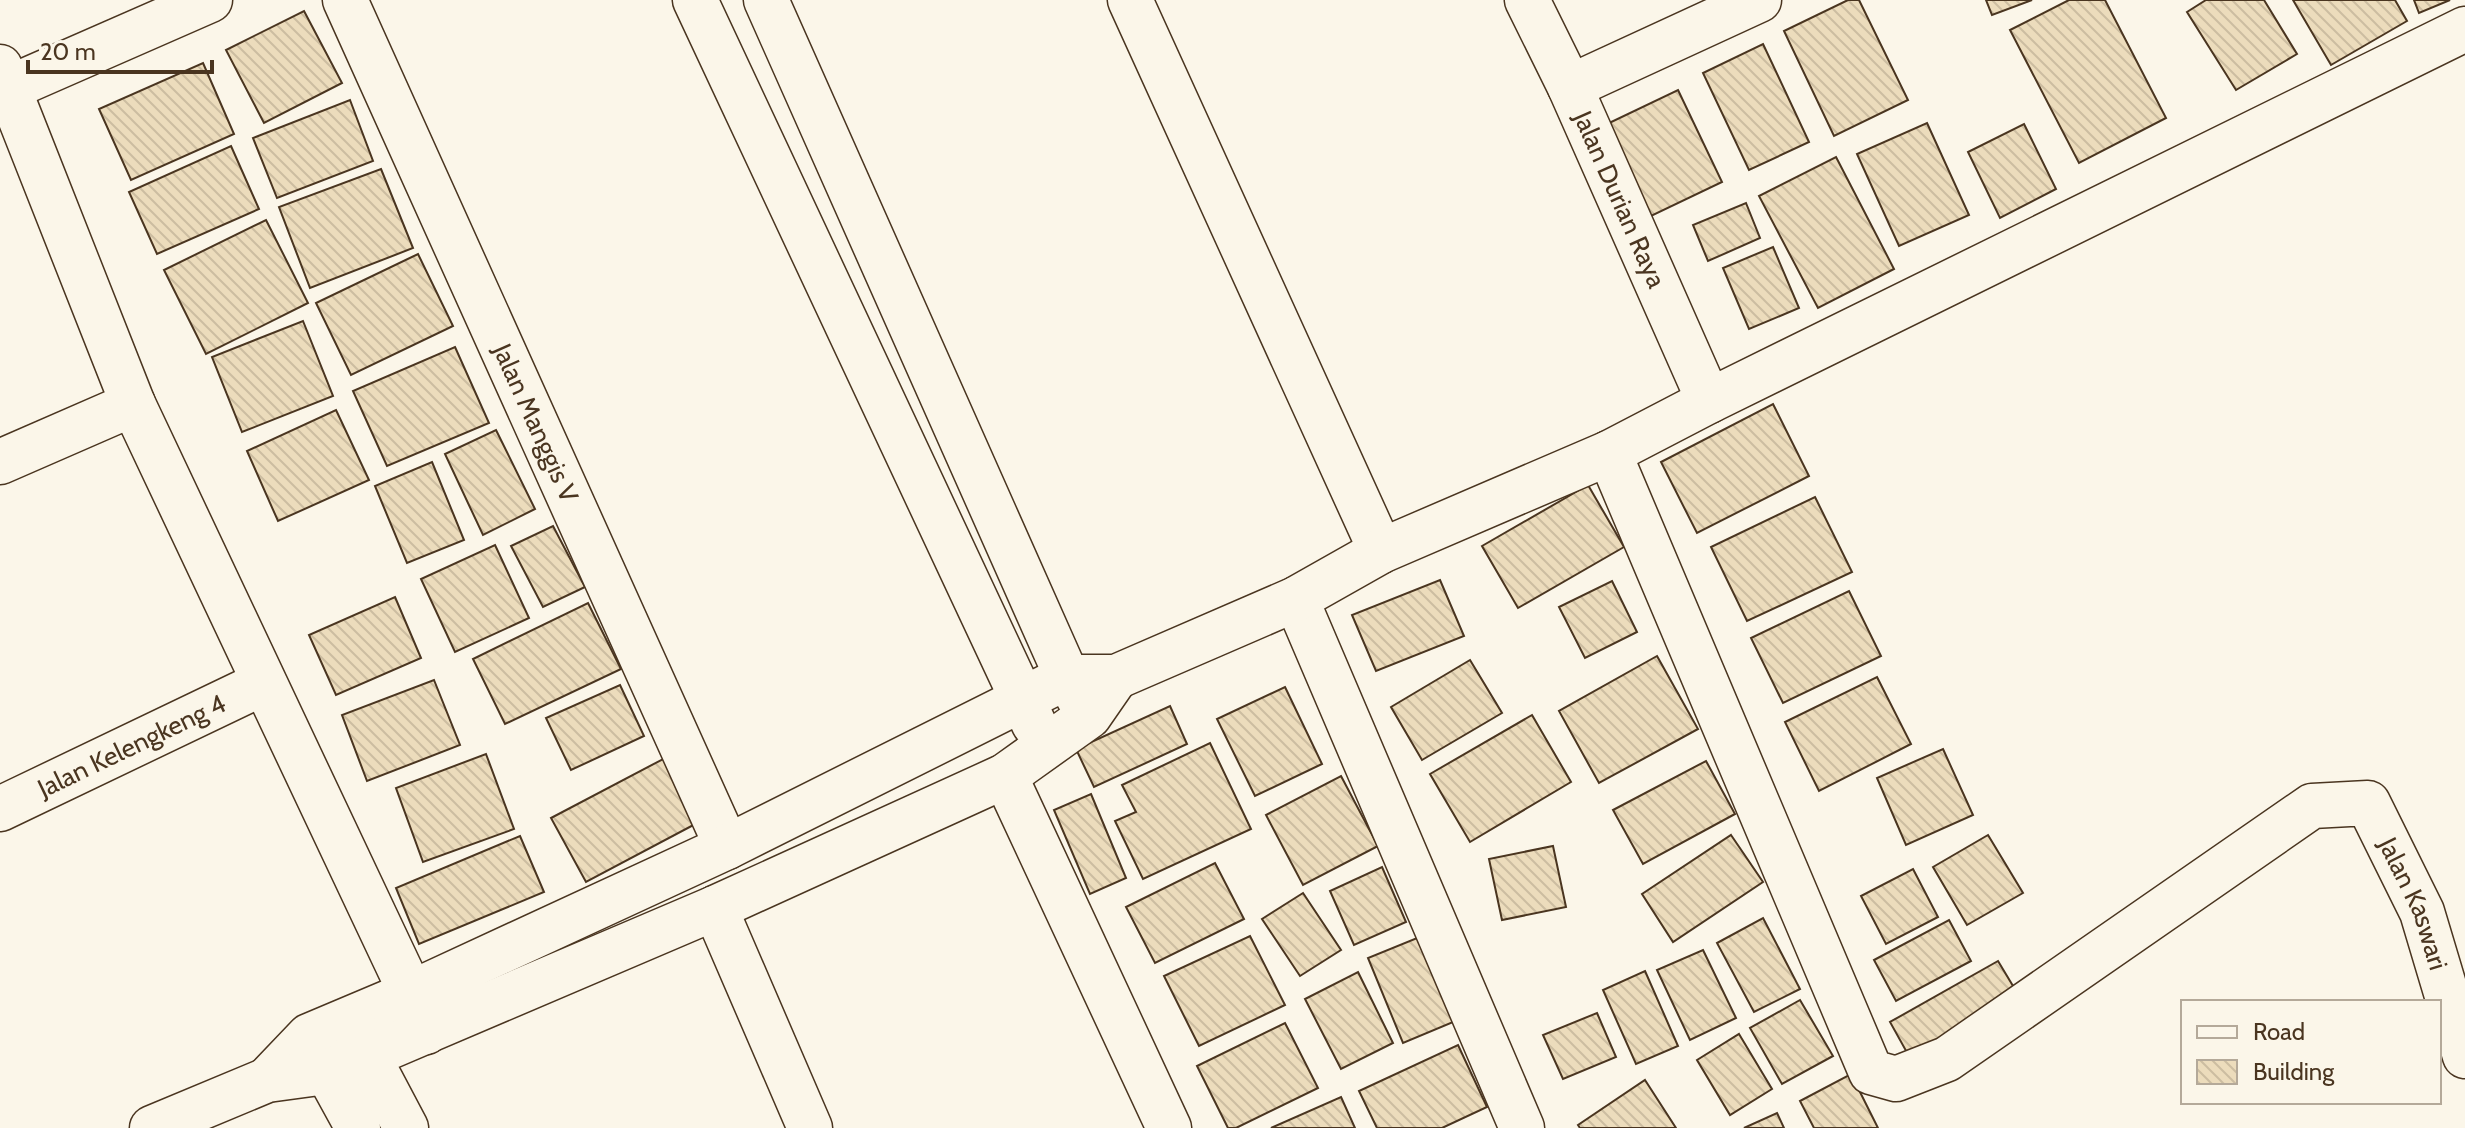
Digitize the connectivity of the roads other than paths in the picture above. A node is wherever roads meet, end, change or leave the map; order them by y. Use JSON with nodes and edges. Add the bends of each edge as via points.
{"nodes":[{"id":1,"x":210,"y":0,"type":"edge"},
{"id":2,"x":345,"y":0,"type":"edge"},
{"id":3,"x":695,"y":0,"type":"edge"},
{"id":4,"x":1130,"y":0,"type":"edge"},
{"id":5,"x":1527,"y":0,"type":"edge"},
{"id":6,"x":1759,"y":0,"type":"edge"},
{"id":7,"x":768,"y":6,"type":"edge"},
{"id":8,"x":2465,"y":29,"type":"edge"},
{"id":9,"x":714,"y":39,"type":"junction"},
{"id":10,"x":3,"y":82,"type":"edge"},
{"id":11,"x":1570,"y":87,"type":"junction"},
{"id":12,"x":1709,"y":401,"type":"junction"},
{"id":13,"x":133,"y":404,"type":"junction"},
{"id":14,"x":1609,"y":453,"type":"junction"},
{"id":15,"x":0,"y":462,"type":"edge"},
{"id":16,"x":1381,"y":551,"type":"junction"},
{"id":17,"x":1296,"y":599,"type":"junction"},
{"id":18,"x":1067,"y":677,"type":"junction"},
{"id":19,"x":1116,"y":677,"type":"junction"},
{"id":20,"x":263,"y":683,"type":"junction"},
{"id":21,"x":1023,"y":699,"type":"junction"},
{"id":22,"x":1089,"y":716,"type":"junction"},
{"id":23,"x":1044,"y":749,"type":"junction"},
{"id":24,"x":1005,"y":776,"type":"junction"},
{"id":25,"x":0,"y":809,"type":"edge"},
{"id":26,"x":727,"y":847,"type":"junction"},
{"id":27,"x":715,"y":908,"type":"junction"},
{"id":28,"x":411,"y":993,"type":"junction"},
{"id":29,"x":426,"y":1032,"type":"junction"},
{"id":30,"x":360,"y":1038,"type":"junction"},
{"id":31,"x":318,"y":1054,"type":"junction"},
{"id":32,"x":2465,"y":1056,"type":"edge"},
{"id":33,"x":152,"y":1128,"type":"edge"},
{"id":34,"x":358,"y":1128,"type":"edge"},
{"id":35,"x":406,"y":1128,"type":"edge"},
{"id":36,"x":810,"y":1128,"type":"edge"},
{"id":37,"x":1169,"y":1128,"type":"edge"},
{"id":38,"x":1522,"y":1128,"type":"edge"}],
"edges":[{"from":1,"to":10,"type":"street"},
{"from":2,"to":26,"type":"street","name":"Jalan Manggis V"},
{"from":3,"to":9,"type":"street"},
{"from":4,"to":16,"type":"street"},
{"from":5,"to":11,"type":"street","name":"Jalan Durian Raya"},
{"from":6,"to":11,"type":"street"},
{"from":7,"to":9,"type":"street"},
{"from":7,"to":18,"type":"street"},
{"from":8,"to":12,"type":"street"},
{"from":9,"to":21,"type":"street"},
{"from":10,"to":13,"type":"street"},
{"from":11,"to":12,"type":"street","name":"Jalan Durian Raya"},
{"from":12,"to":14,"type":"street"},
{"from":13,"to":15,"type":"street"},
{"from":13,"to":20,"type":"street"},
{"from":14,"to":16,"type":"street"},
{"from":14,"to":32,"type":"street","name":"Jalan Kaswari","via":[[1871,1072],[1896,1079],[1947,1059],[2312,806],[2368,803],[2422,912]]},
{"from":16,"to":17,"type":"street"},
{"from":17,"to":19,"type":"street"},
{"from":17,"to":38,"type":"street"},
{"from":18,"to":19,"type":"street"},
{"from":18,"to":21,"type":"street"},
{"from":18,"to":22,"type":"street"},
{"from":19,"to":22,"type":"street"},
{"from":20,"to":25,"type":"street","name":"Jalan Kelengkeng 4"},
{"from":20,"to":28,"type":"street"},
{"from":21,"to":23,"type":"street"},
{"from":21,"to":26,"type":"street"},
{"from":22,"to":23,"type":"street"},
{"from":23,"to":24,"type":"street"},
{"from":24,"to":27,"type":"street"},
{"from":24,"to":37,"type":"street"},
{"from":26,"to":28,"type":"street"},
{"from":27,"to":29,"type":"street"},
{"from":27,"to":36,"type":"street"},
{"from":28,"to":29,"type":"street"},
{"from":28,"to":30,"type":"street"},
{"from":29,"to":30,"type":"street"},
{"from":30,"to":31,"type":"street"},
{"from":30,"to":35,"type":"street"},
{"from":31,"to":33,"type":"street"},
{"from":31,"to":34,"type":"street"}]}
